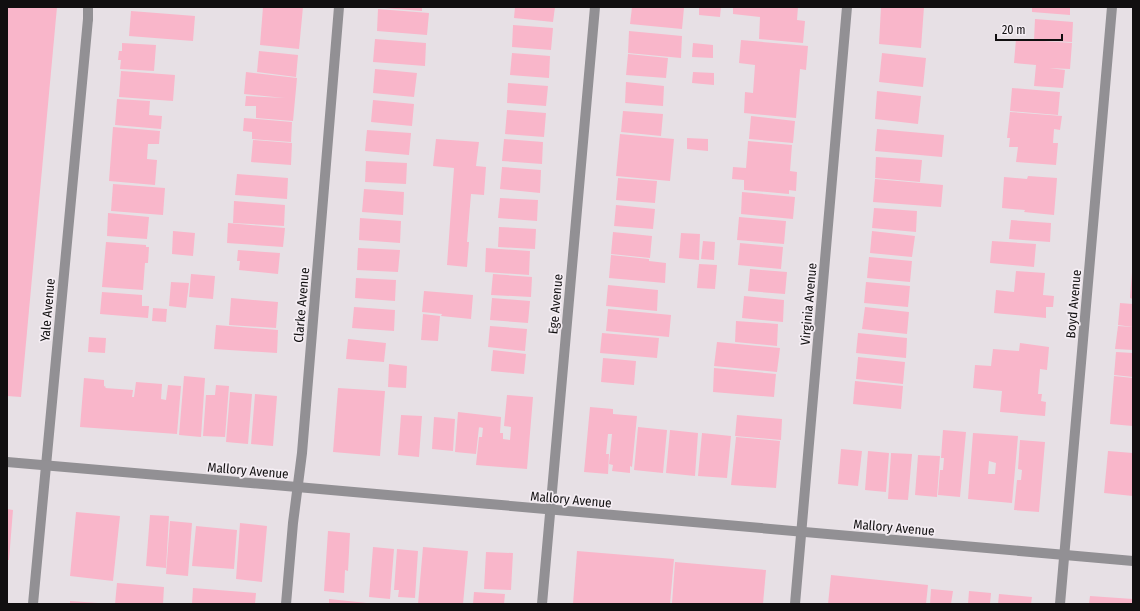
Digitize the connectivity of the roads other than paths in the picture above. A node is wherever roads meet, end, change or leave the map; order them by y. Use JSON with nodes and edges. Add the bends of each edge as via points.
{"nodes":[{"id":1,"x":88,"y":7,"type":"edge"},
{"id":2,"x":339,"y":7,"type":"edge"},
{"id":3,"x":595,"y":7,"type":"edge"},
{"id":4,"x":847,"y":7,"type":"edge"},
{"id":5,"x":1112,"y":7,"type":"edge"},
{"id":6,"x":7,"y":462,"type":"edge"},
{"id":7,"x":46,"y":466,"type":"junction"},
{"id":8,"x":297,"y":487,"type":"junction"},
{"id":9,"x":551,"y":510,"type":"junction"},
{"id":10,"x":802,"y":532,"type":"junction"},
{"id":11,"x":1064,"y":555,"type":"junction"},
{"id":12,"x":1133,"y":561,"type":"edge"},
{"id":13,"x":33,"y":604,"type":"edge"},
{"id":14,"x":286,"y":604,"type":"edge"},
{"id":15,"x":542,"y":604,"type":"edge"},
{"id":16,"x":796,"y":604,"type":"edge"},
{"id":17,"x":1060,"y":604,"type":"edge"}],
"edges":[{"from":1,"to":7,"type":"street","name":"Yale Avenue"},
{"from":2,"to":8,"type":"street","name":"Clarke Avenue","via":[[302,453]]},
{"from":3,"to":9,"type":"street","name":"Ege Avenue"},
{"from":4,"to":10,"type":"street","name":"Virginia Avenue"},
{"from":5,"to":11,"type":"street","name":"Boyd Avenue"},
{"from":6,"to":7,"type":"street","name":"Mallory Avenue"},
{"from":7,"to":8,"type":"street","name":"Mallory Avenue"},
{"from":7,"to":13,"type":"street","name":"Yale Avenue"},
{"from":8,"to":9,"type":"street","name":"Mallory Avenue"},
{"from":8,"to":14,"type":"street","name":"Clarke Avenue"},
{"from":9,"to":10,"type":"street","name":"Mallory Avenue"},
{"from":9,"to":15,"type":"street","name":"Ege Avenue"},
{"from":10,"to":11,"type":"street","name":"Mallory Avenue"},
{"from":10,"to":16,"type":"street","name":"Virginia Avenue"},
{"from":11,"to":12,"type":"street","name":"Mallory Avenue"},
{"from":11,"to":17,"type":"street","name":"Boyd Avenue"}]}
